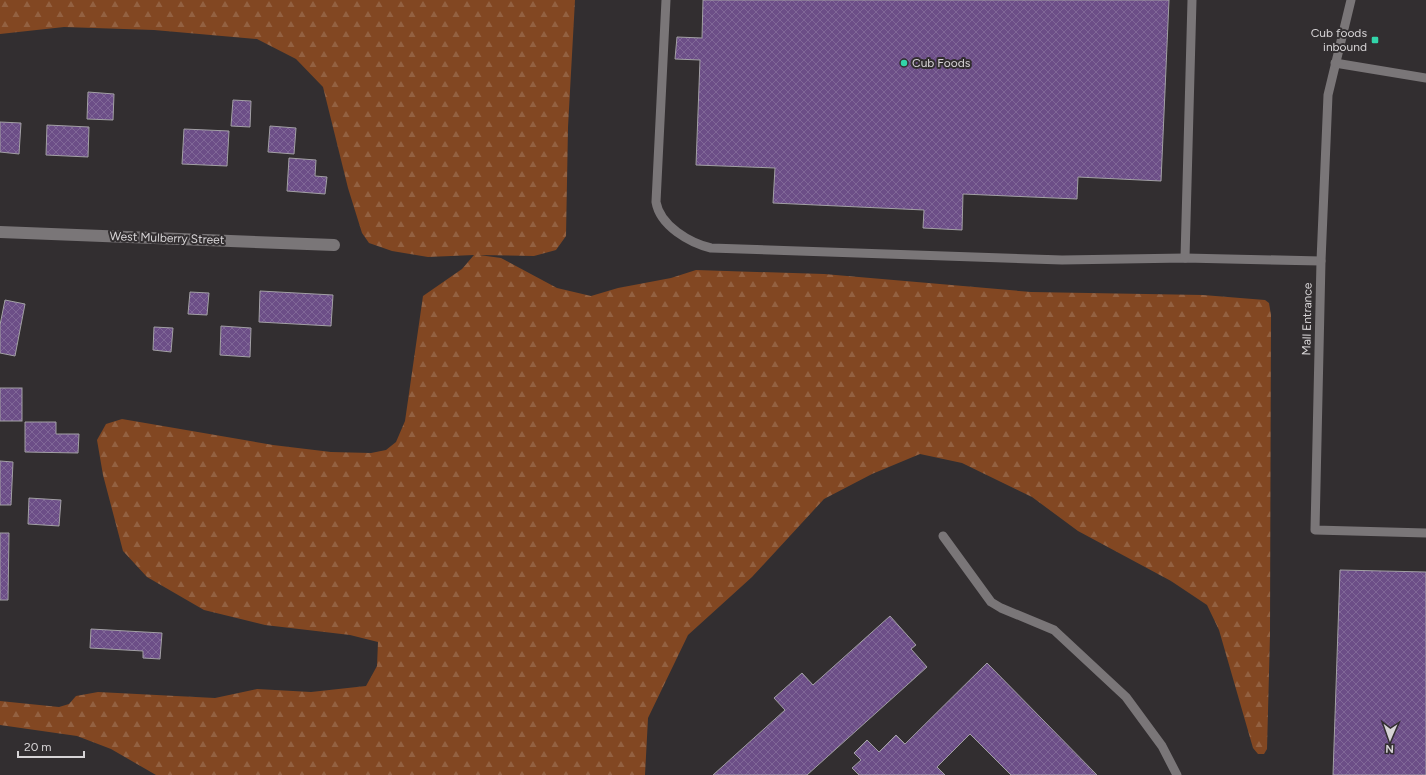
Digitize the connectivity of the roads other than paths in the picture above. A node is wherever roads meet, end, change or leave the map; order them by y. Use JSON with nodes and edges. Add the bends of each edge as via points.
{"nodes":[{"id":1,"x":666,"y":0,"type":"edge"},
{"id":2,"x":1192,"y":0,"type":"edge"},
{"id":3,"x":1352,"y":0,"type":"edge"},
{"id":4,"x":1335,"y":63,"type":"junction"},
{"id":5,"x":1426,"y":78,"type":"edge"},
{"id":6,"x":0,"y":232,"type":"edge"},
{"id":7,"x":334,"y":245,"type":"dead end"},
{"id":8,"x":1185,"y":258,"type":"junction"},
{"id":9,"x":1321,"y":261,"type":"junction"},
{"id":10,"x":1426,"y":533,"type":"edge"},
{"id":11,"x":943,"y":536,"type":"dead end"},
{"id":12,"x":1177,"y":775,"type":"edge"}],
"edges":[{"from":1,"to":8,"type":"lane","via":[[656,202],[660,216],[697,245],[711,248],[1062,260]]},
{"from":2,"to":8,"type":"lane"},
{"from":3,"to":4,"type":"lane","name":"Mall Entrance"},
{"from":4,"to":5,"type":"lane"},
{"from":4,"to":9,"type":"lane","name":"Mall Entrance","via":[[1328,95]]},
{"from":6,"to":7,"type":"street","name":"West Mulberry Street"},
{"from":8,"to":9,"type":"lane"},
{"from":9,"to":10,"type":"lane","name":"Mall Entrance","via":[[1315,530]]},
{"from":11,"to":12,"type":"lane","via":[[992,602],[1054,630],[1126,697],[1162,746]]}]}
